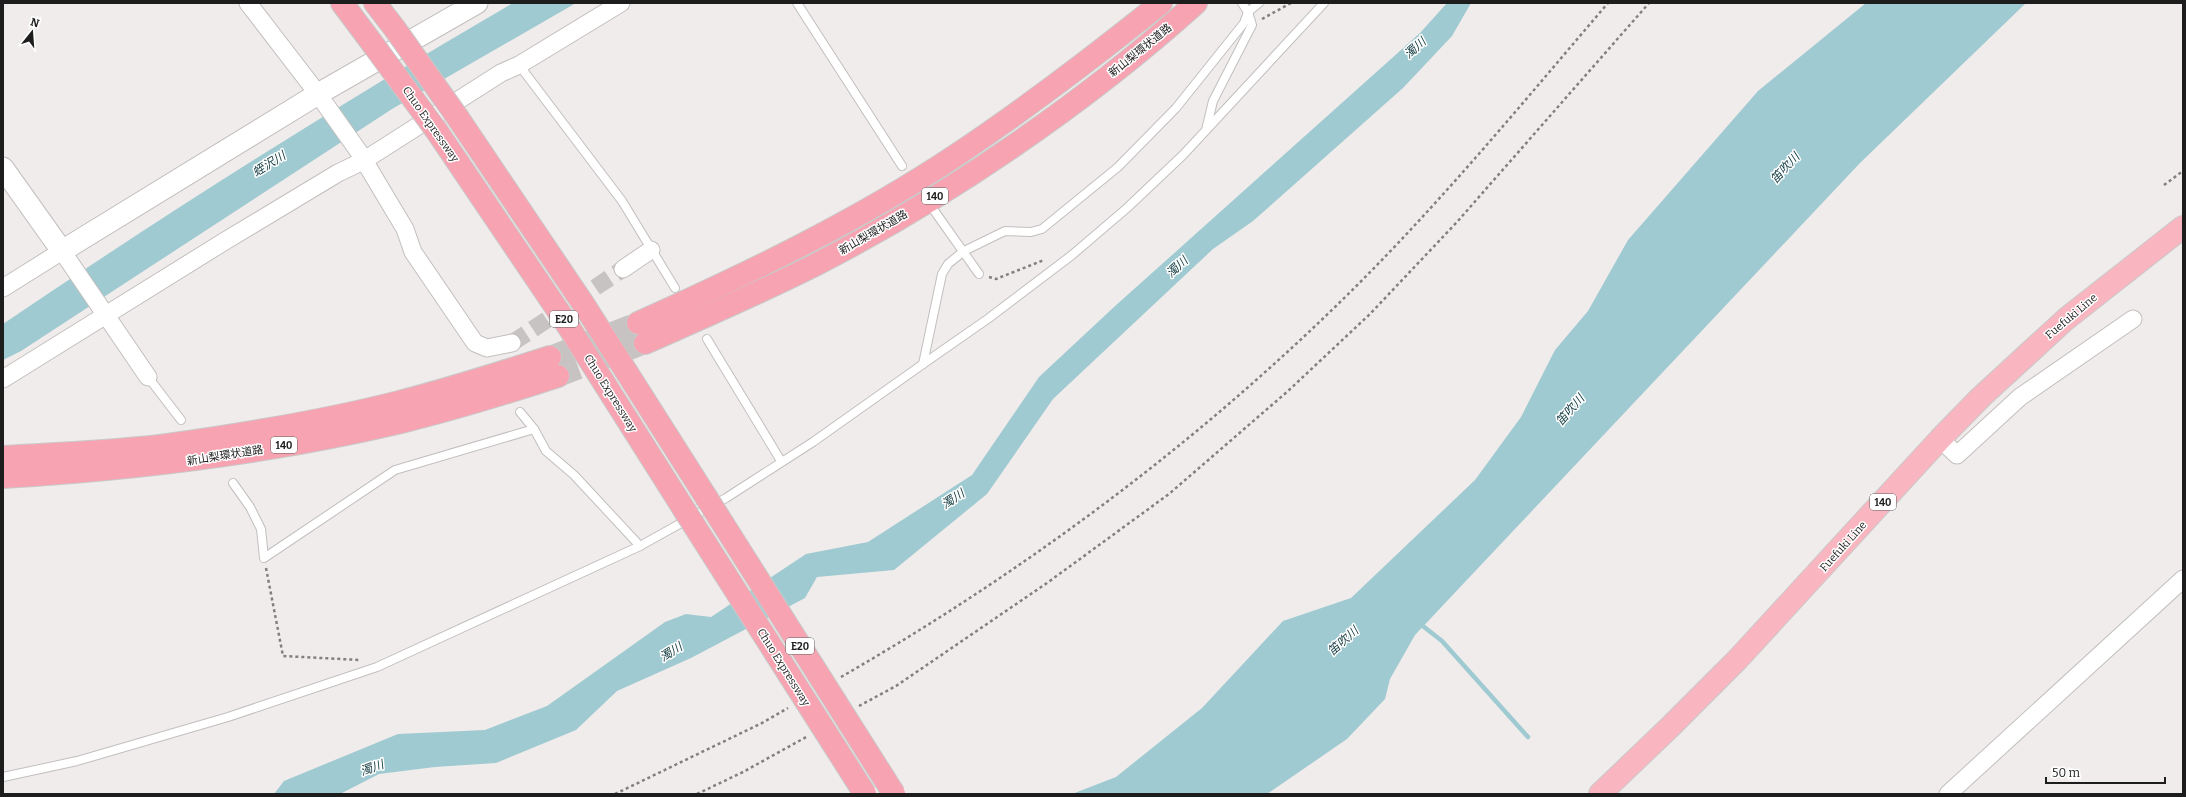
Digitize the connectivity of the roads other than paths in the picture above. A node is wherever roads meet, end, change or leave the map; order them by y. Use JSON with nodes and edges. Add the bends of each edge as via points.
{"nodes":[{"id":1,"x":248,"y":3,"type":"edge"},
{"id":2,"x":342,"y":3,"type":"edge"},
{"id":3,"x":375,"y":3,"type":"edge"},
{"id":4,"x":476,"y":3,"type":"edge"},
{"id":5,"x":621,"y":3,"type":"edge"},
{"id":6,"x":797,"y":3,"type":"edge"},
{"id":7,"x":1161,"y":3,"type":"edge"},
{"id":8,"x":1196,"y":3,"type":"edge"},
{"id":9,"x":1242,"y":3,"type":"edge"},
{"id":10,"x":1259,"y":3,"type":"edge"},
{"id":11,"x":1324,"y":3,"type":"edge"},
{"id":12,"x":1248,"y":12,"type":"junction"},
{"id":13,"x":519,"y":65,"type":"junction"},
{"id":14,"x":321,"y":98,"type":"junction"},
{"id":15,"x":1206,"y":130,"type":"junction"},
{"id":16,"x":361,"y":157,"type":"junction"},
{"id":17,"x":902,"y":166,"type":"dead end"},
{"id":18,"x":3,"y":168,"type":"edge"},
{"id":19,"x":934,"y":209,"type":"dead end"},
{"id":20,"x":2183,"y":227,"type":"edge"},
{"id":21,"x":651,"y":250,"type":"junction"},
{"id":22,"x":964,"y":251,"type":"junction"},
{"id":23,"x":66,"y":257,"type":"junction"},
{"id":24,"x":623,"y":269,"type":"tunnel mouth"},
{"id":25,"x":979,"y":274,"type":"road end"},
{"id":26,"x":3,"y":288,"type":"edge"},
{"id":27,"x":675,"y":288,"type":"dead end"},
{"id":28,"x":104,"y":310,"type":"junction"},
{"id":29,"x":2133,"y":319,"type":"dead end"},
{"id":30,"x":707,"y":340,"type":"dead end"},
{"id":31,"x":512,"y":343,"type":"tunnel mouth"},
{"id":32,"x":923,"y":364,"type":"junction"},
{"id":33,"x":148,"y":377,"type":"joint"},
{"id":34,"x":3,"y":379,"type":"edge"},
{"id":35,"x":520,"y":412,"type":"dead end"},
{"id":36,"x":181,"y":420,"type":"dead end"},
{"id":37,"x":534,"y":428,"type":"junction"},
{"id":38,"x":1940,"y":439,"type":"junction"},
{"id":39,"x":3,"y":457,"type":"edge"},
{"id":40,"x":781,"y":461,"type":"junction"},
{"id":41,"x":3,"y":477,"type":"edge"},
{"id":42,"x":233,"y":484,"type":"dead end"},
{"id":43,"x":640,"y":546,"type":"junction"},
{"id":44,"x":2183,"y":580,"type":"edge"},
{"id":45,"x":3,"y":777,"type":"edge"},
{"id":46,"x":865,"y":794,"type":"edge"},
{"id":47,"x":894,"y":794,"type":"edge"},
{"id":48,"x":1600,"y":794,"type":"edge"},
{"id":49,"x":1948,"y":794,"type":"edge"}],
"edges":[{"from":1,"to":14,"type":"street"},
{"from":2,"to":46,"type":"highway","name":"Chuo Expressway","number":"E20","bridge":true,"via":[[436,130],[563,318]]},
{"from":3,"to":47,"type":"highway","number":"E20","bridge":true,"via":[[458,118],[584,305]]},
{"from":4,"to":14,"type":"street"},
{"from":5,"to":13,"type":"street"},
{"from":6,"to":17,"type":"lane"},
{"from":7,"to":8,"type":"highway","name":"新山梨環状道路","number":"140","via":[[1101,51],[957,155],[801,245],[718,287],[642,333],[729,306],[815,265],[891,223],[965,178],[1039,128],[1113,72]]},
{"from":9,"to":12,"type":"lane"},
{"from":10,"to":12,"type":"lane"},
{"from":11,"to":15,"type":"lane"},
{"from":12,"to":15,"type":"lane","via":[[1252,25],[1213,101]]},
{"from":12,"to":22,"type":"lane","via":[[1244,23],[1176,108],[1118,167],[1042,230],[1005,232]]},
{"from":13,"to":16,"type":"street"},
{"from":13,"to":21,"type":"lane","via":[[622,201]]},
{"from":14,"to":16,"type":"street"},
{"from":14,"to":23,"type":"street"},
{"from":15,"to":32,"type":"lane","via":[[1127,208],[1072,255]]},
{"from":16,"to":28,"type":"street"},
{"from":16,"to":31,"type":"street","via":[[404,229],[413,252],[474,343],[487,352]]},
{"from":18,"to":23,"type":"street"},
{"from":19,"to":22,"type":"lane"},
{"from":20,"to":38,"type":"highway","name":"Fuefuki Line","number":"140","via":[[2066,319],[1981,397]]},
{"from":21,"to":24,"type":"street"},
{"from":21,"to":27,"type":"lane"},
{"from":22,"to":25,"type":"lane"},
{"from":22,"to":32,"type":"lane","via":[[948,264],[942,274]]},
{"from":23,"to":26,"type":"street"},
{"from":23,"to":28,"type":"street"},
{"from":28,"to":33,"type":"street"},
{"from":28,"to":34,"type":"street"},
{"from":29,"to":38,"type":"street","via":[[2020,397],[1957,455]]},
{"from":30,"to":40,"type":"lane"},
{"from":32,"to":40,"type":"lane","via":[[813,442]]},
{"from":33,"to":36,"type":"lane"},
{"from":35,"to":37,"type":"lane"},
{"from":37,"to":42,"type":"lane","via":[[395,470],[264,558],[261,529],[250,507]]},
{"from":37,"to":43,"type":"lane","via":[[546,451],[574,475]]},
{"from":38,"to":48,"type":"highway","name":"Fuefuki Line","number":"140","via":[[1737,660]]},
{"from":39,"to":41,"type":"highway","name":"新山梨環状道路","number":"140","via":[[159,446],[305,423],[554,367],[480,400],[401,422],[254,451],[159,465]]},
{"from":40,"to":43,"type":"lane","via":[[726,498]]},
{"from":43,"to":45,"type":"lane","via":[[377,667],[228,718],[77,761]]},
{"from":44,"to":49,"type":"street"}]}
